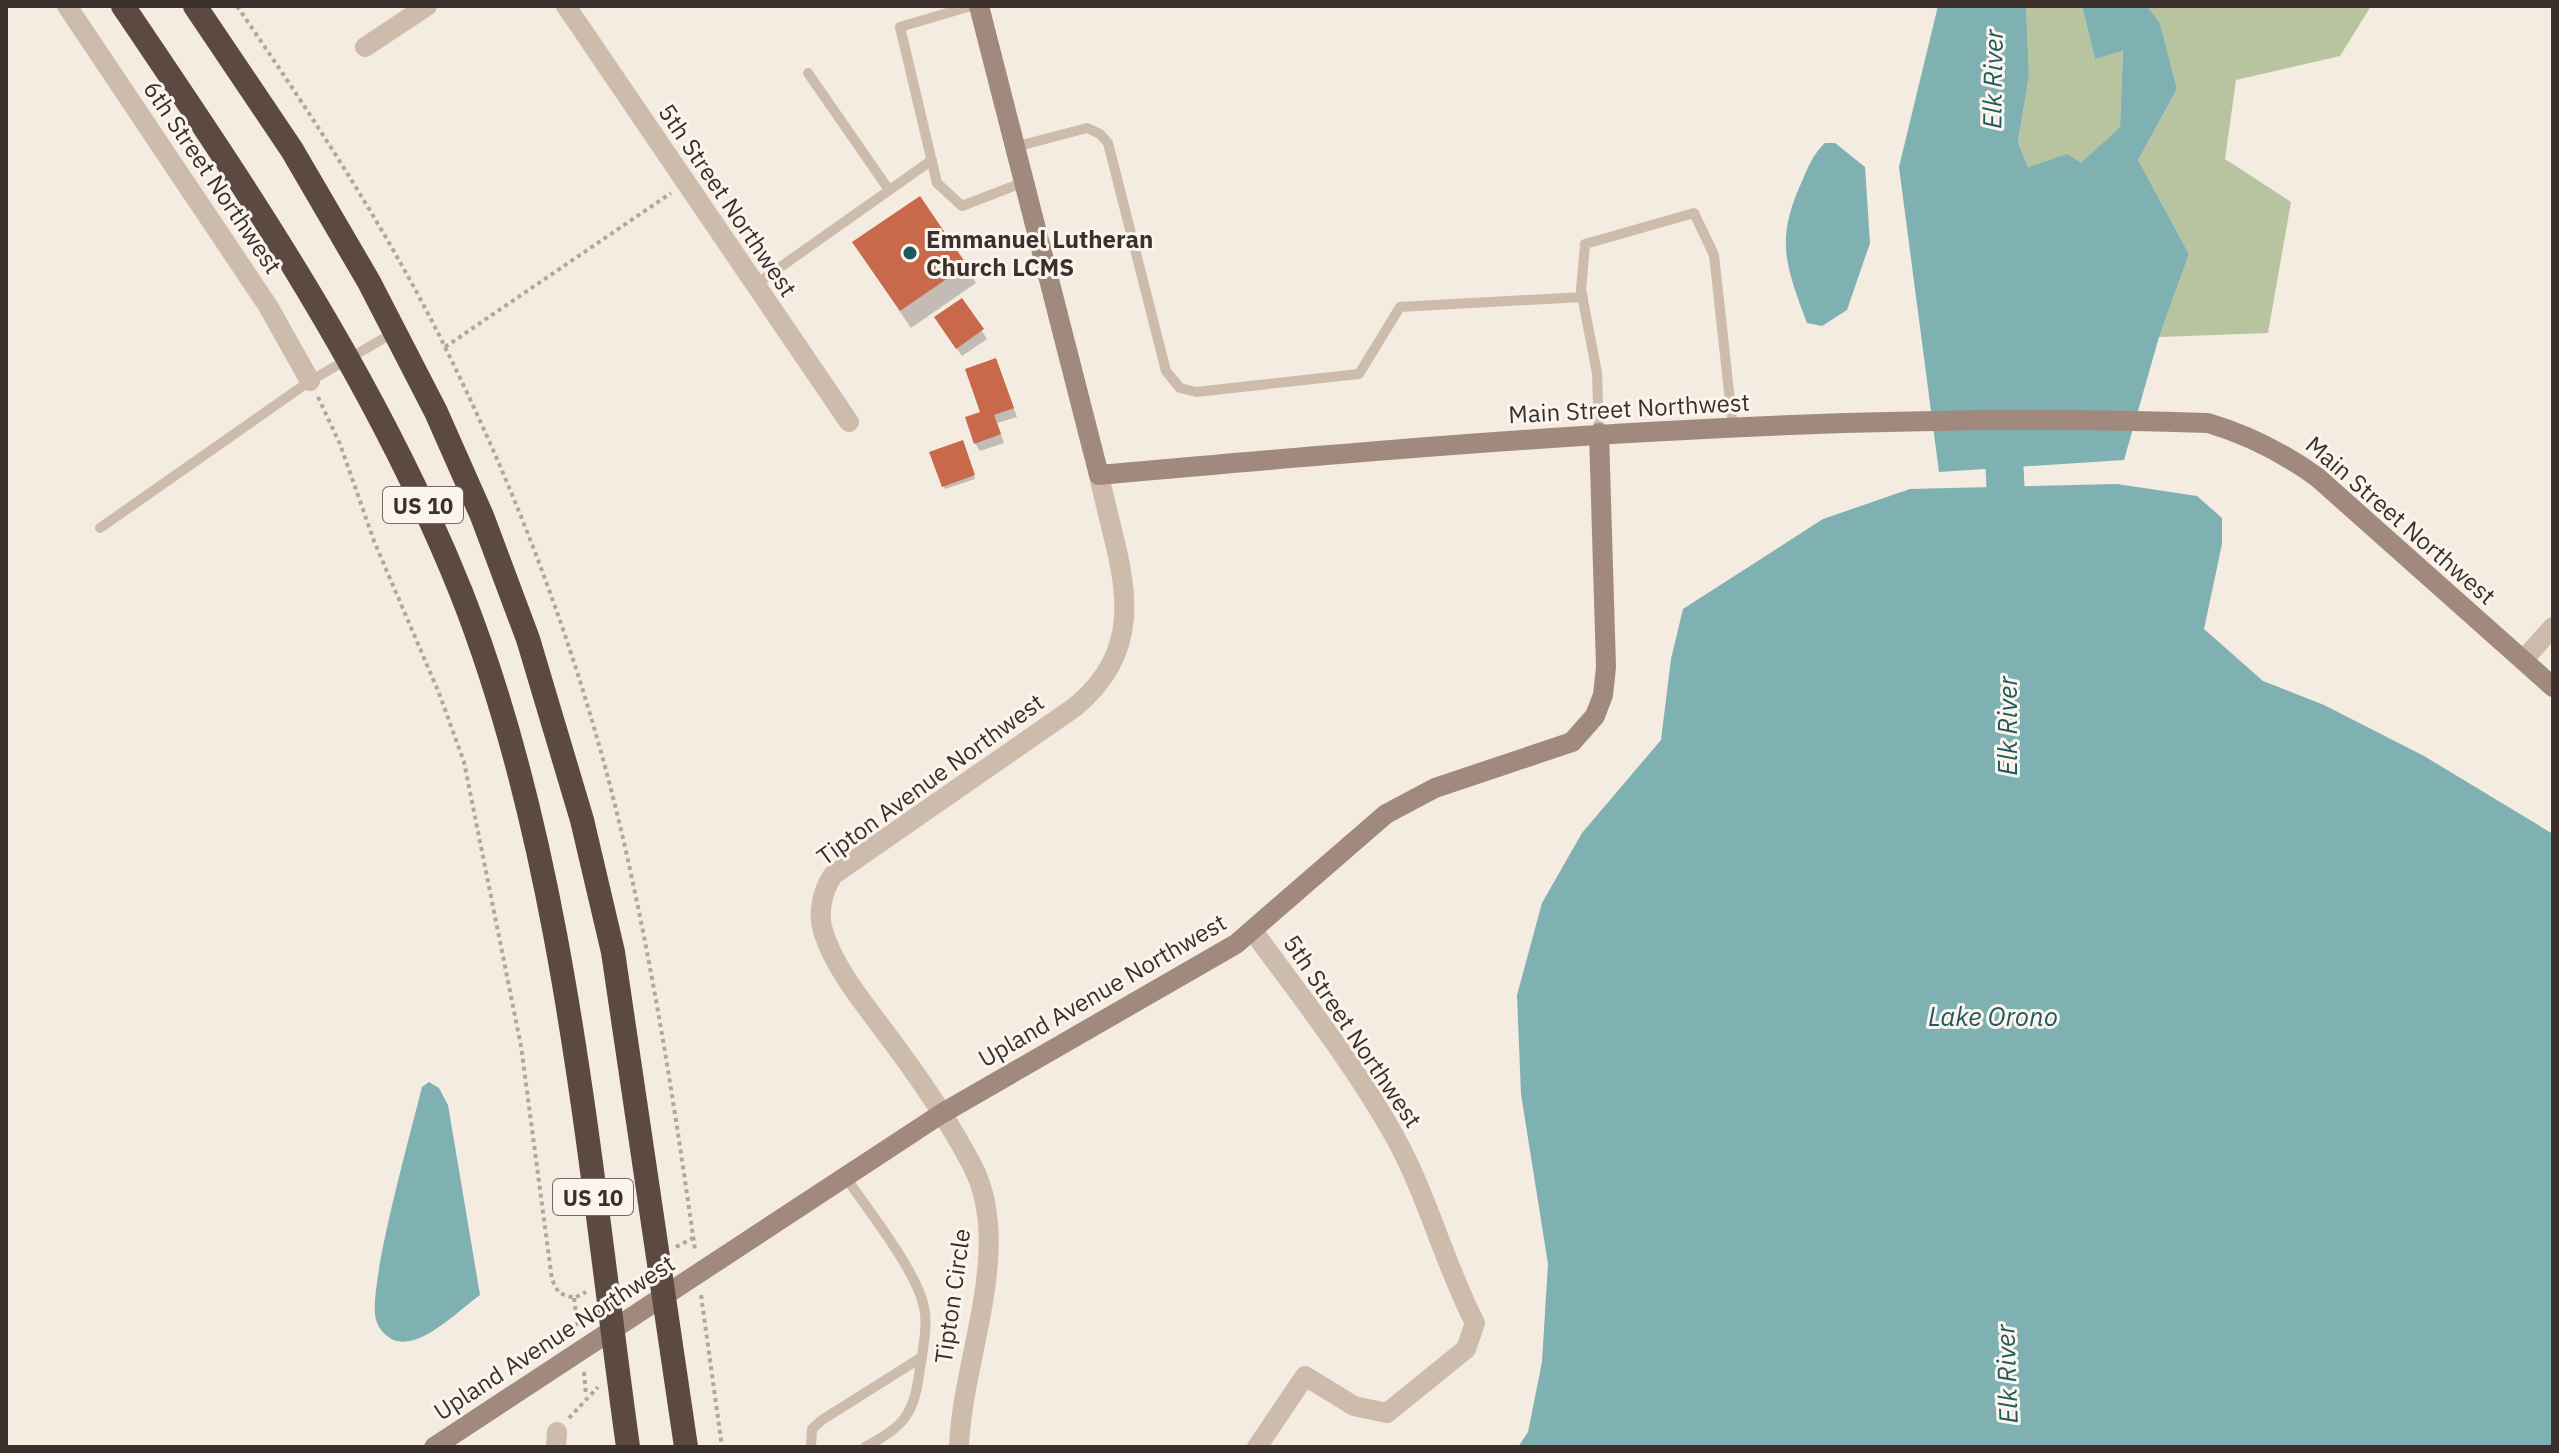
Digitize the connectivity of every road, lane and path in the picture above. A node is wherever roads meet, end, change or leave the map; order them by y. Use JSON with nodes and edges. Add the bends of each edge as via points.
{"nodes":[{"id":1,"x":67,"y":6,"type":"edge"},
{"id":2,"x":123,"y":6,"type":"edge"},
{"id":3,"x":195,"y":6,"type":"edge"},
{"id":4,"x":427,"y":6,"type":"edge"},
{"id":5,"x":566,"y":6,"type":"edge"},
{"id":6,"x":971,"y":6,"type":"edge"},
{"id":7,"x":979,"y":6,"type":"edge"},
{"id":8,"x":365,"y":47,"type":"dead end"},
{"id":9,"x":808,"y":73,"type":"dead end"},
{"id":10,"x":1015,"y":147,"type":"junction"},
{"id":11,"x":932,"y":160,"type":"junction"},
{"id":12,"x":1024,"y":182,"type":"junction"},
{"id":13,"x":685,"y":184,"type":"junction"},
{"id":14,"x":889,"y":190,"type":"junction"},
{"id":15,"x":755,"y":285,"type":"junction"},
{"id":16,"x":1583,"y":297,"type":"junction"},
{"id":17,"x":395,"y":332,"type":"junction"},
{"id":18,"x":445,"y":347,"type":"dead end"},
{"id":19,"x":350,"y":357,"type":"junction"},
{"id":20,"x":310,"y":381,"type":"junction"},
{"id":21,"x":849,"y":422,"type":"dead end"},
{"id":22,"x":1733,"y":428,"type":"junction"},
{"id":23,"x":1599,"y":433,"type":"junction"},
{"id":24,"x":1099,"y":475,"type":"junction"},
{"id":25,"x":100,"y":528,"type":"dead end"},
{"id":26,"x":2553,"y":627,"type":"edge"},
{"id":27,"x":2523,"y":660,"type":"junction"},
{"id":28,"x":2553,"y":687,"type":"edge"},
{"id":29,"x":1253,"y":931,"type":"junction"},
{"id":30,"x":941,"y":1114,"type":"junction"},
{"id":31,"x":845,"y":1176,"type":"junction"},
{"id":32,"x":693,"y":1238,"type":"dead end"},
{"id":33,"x":658,"y":1256,"type":"junction"},
{"id":34,"x":605,"y":1283,"type":"junction"},
{"id":35,"x":666,"y":1295,"type":"junction"},
{"id":36,"x":611,"y":1328,"type":"junction"},
{"id":37,"x":670,"y":1335,"type":"junction"},
{"id":38,"x":922,"y":1357,"type":"junction"},
{"id":39,"x":618,"y":1373,"type":"junction"},
{"id":40,"x":557,"y":1440,"type":"edge"},
{"id":41,"x":434,"y":1447,"type":"edge"},
{"id":42,"x":628,"y":1447,"type":"edge"},
{"id":43,"x":686,"y":1447,"type":"edge"},
{"id":44,"x":722,"y":1447,"type":"edge"},
{"id":45,"x":811,"y":1447,"type":"edge"},
{"id":46,"x":865,"y":1447,"type":"edge"},
{"id":47,"x":959,"y":1447,"type":"edge"},
{"id":48,"x":1257,"y":1447,"type":"edge"}],
"edges":[{"from":1,"to":20,"type":"street","name":"6th Street Northwest","via":[[251,280]]},
{"from":2,"to":19,"type":"highway","number":"US 10","via":[[287,251]]},
{"from":3,"to":17,"type":"highway","number":"US 10","via":[[337,223]]},
{"from":4,"to":8,"type":"street"},
{"from":5,"to":13,"type":"street","name":"5th Street Northwest"},
{"from":6,"to":11,"type":"lane","via":[[900,27]]},
{"from":7,"to":10,"type":"street"},
{"from":9,"to":14,"type":"lane"},
{"from":10,"to":12,"type":"street"},
{"from":10,"to":16,"type":"lane","via":[[1087,128],[1108,143],[1166,371],[1180,388],[1196,392],[1359,374],[1400,307]]},
{"from":11,"to":12,"type":"lane","via":[[937,183],[962,206]]},
{"from":11,"to":14,"type":"lane"},
{"from":12,"to":24,"type":"street"},
{"from":13,"to":15,"type":"street","name":"5th Street Northwest"},
{"from":13,"to":18,"type":"path"},
{"from":14,"to":15,"type":"lane"},
{"from":15,"to":21,"type":"street","name":"5th Street Northwest"},
{"from":16,"to":22,"type":"lane","via":[[1585,244],[1694,213],[1714,255]]},
{"from":16,"to":23,"type":"lane","via":[[1597,373]]},
{"from":17,"to":19,"type":"lane"},
{"from":17,"to":33,"type":"highway","number":"US 10","via":[[482,516],[565,759],[613,952]]},
{"from":19,"to":20,"type":"lane"},
{"from":19,"to":34,"type":"highway","number":"US 10","via":[[461,592],[512,750],[550,914]]},
{"from":20,"to":25,"type":"lane"},
{"from":20,"to":34,"type":"path","via":[[340,444],[464,762],[521,1046],[552,1280],[559,1293],[574,1298]]},
{"from":22,"to":23,"type":"street","name":"Main Street Northwest"},
{"from":22,"to":27,"type":"street","name":"Main Street Northwest","via":[[1892,422],[2208,423],[2282,452],[2359,512]]},
{"from":23,"to":24,"type":"street","name":"Main Street Northwest"},
{"from":23,"to":29,"type":"street","name":"Upland Avenue Northwest","via":[[1607,634],[1603,695],[1595,716],[1572,742],[1435,788],[1386,814]]},
{"from":24,"to":30,"type":"street","name":"Tipton Avenue Northwest","via":[[1124,604],[1123,638],[1111,670],[1075,707],[833,875],[824,888],[822,931],[830,949]]},
{"from":26,"to":27,"type":"street"},
{"from":27,"to":28,"type":"street","name":"Main Street Northwest"},
{"from":29,"to":30,"type":"street","name":"Upland Avenue Northwest"},
{"from":29,"to":48,"type":"street","name":"5th Street Northwest","via":[[1396,1139],[1475,1323],[1466,1349],[1387,1413],[1354,1406],[1305,1376]]},
{"from":30,"to":31,"type":"street","name":"Upland Avenue Northwest"},
{"from":30,"to":47,"type":"street","name":"Tipton Circle","via":[[985,1193],[989,1219]]},
{"from":31,"to":35,"type":"street","name":"Upland Avenue Northwest"},
{"from":31,"to":38,"type":"lane","via":[[916,1284],[925,1308]]},
{"from":32,"to":33,"type":"path"},
{"from":33,"to":35,"type":"highway","number":"US 10"},
{"from":34,"to":36,"type":"highway","number":"US 10"},
{"from":35,"to":36,"type":"street","name":"Upland Avenue Northwest"},
{"from":35,"to":37,"type":"highway","number":"US 10"},
{"from":36,"to":39,"type":"highway","number":"US 10"},
{"from":36,"to":41,"type":"street","name":"Upland Avenue Northwest"},
{"from":37,"to":43,"type":"highway","number":"US 10"},
{"from":37,"to":44,"type":"path","via":[[704,1312]]},
{"from":38,"to":45,"type":"lane","via":[[822,1420],[812,1429]]},
{"from":38,"to":46,"type":"lane","via":[[910,1415]]},
{"from":39,"to":40,"type":"path","via":[[587,1395]]},
{"from":39,"to":42,"type":"highway","number":"US 10"}]}
